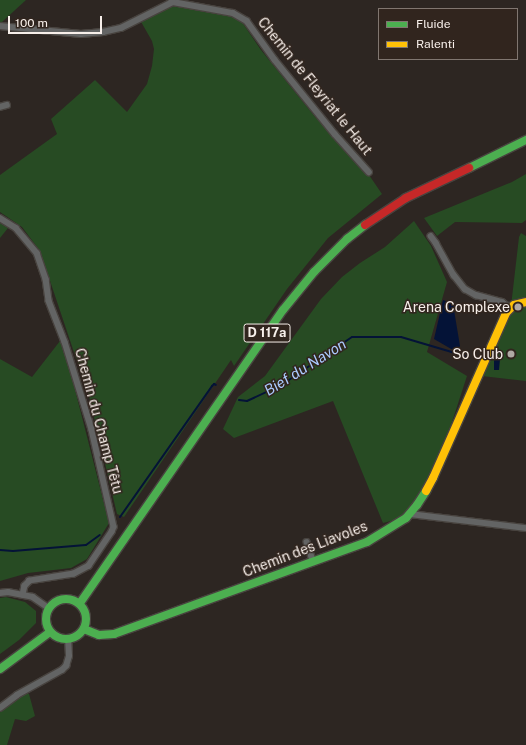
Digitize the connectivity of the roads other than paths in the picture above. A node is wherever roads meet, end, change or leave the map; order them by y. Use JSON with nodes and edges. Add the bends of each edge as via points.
{"nodes":[{"id":1,"x":172,"y":1,"type":"edge"},
{"id":2,"x":0,"y":26,"type":"edge"},
{"id":3,"x":7,"y":105,"type":"dead end"},
{"id":4,"x":0,"y":107,"type":"edge"},
{"id":5,"x":526,"y":140,"type":"edge"},
{"id":6,"x":368,"y":172,"type":"dead end"},
{"id":7,"x":0,"y":218,"type":"edge"},
{"id":8,"x":431,"y":236,"type":"dead end"},
{"id":9,"x":526,"y":302,"type":"edge"},
{"id":10,"x":510,"y":308,"type":"junction"},
{"id":11,"x":410,"y":514,"type":"junction"},
{"id":12,"x":526,"y":528,"type":"edge"},
{"id":13,"x":307,"y":542,"type":"dead end"},
{"id":14,"x":314,"y":561,"type":"junction"},
{"id":15,"x":0,"y":594,"type":"edge"},
{"id":16,"x":22,"y":595,"type":"junction"},
{"id":17,"x":80,"y":603,"type":"junction"},
{"id":18,"x":49,"y":608,"type":"junction"},
{"id":19,"x":84,"y":629,"type":"junction"},
{"id":20,"x":50,"y":632,"type":"junction"},
{"id":21,"x":68,"y":639,"type":"junction"},
{"id":22,"x":0,"y":669,"type":"edge"},
{"id":23,"x":0,"y":708,"type":"edge"}],
"edges":[{"from":1,"to":2,"type":"street","via":[[121,28],[103,32],[81,34]]},
{"from":1,"to":6,"type":"street","name":"Chemin de Fleyriat le Haut","via":[[233,13],[247,21],[275,60]]},
{"from":3,"to":4,"type":"street"},
{"from":5,"to":17,"type":"main road","number":"D 117a","via":[[389,208],[347,239],[314,272],[283,310]]},
{"from":7,"to":16,"type":"street","name":"Chemin du Champ Têtu","via":[[16,228],[37,253],[46,279],[48,301],[65,342],[92,430],[114,527],[89,566],[74,574],[30,581]]},
{"from":8,"to":10,"type":"street","via":[[464,289],[502,302]]},
{"from":9,"to":10,"type":"main road"},
{"from":10,"to":11,"type":"main road","name":"Chemin des Liavoles","via":[[433,478]]},
{"from":11,"to":12,"type":"street"},
{"from":11,"to":14,"type":"main road","name":"Chemin des Liavoles","via":[[367,542]]},
{"from":13,"to":14,"type":"street"},
{"from":14,"to":19,"type":"main road","name":"Chemin des Liavoles","via":[[114,634],[99,635]]},
{"from":15,"to":16,"type":"street","via":[[8,592]]},
{"from":16,"to":18,"type":"street","via":[[33,597]]},
{"from":17,"to":18,"type":"main road","via":[[60,599]]},
{"from":17,"to":19,"type":"main road","via":[[86,615]]},
{"from":18,"to":20,"type":"main road","via":[[46,620]]},
{"from":19,"to":21,"type":"main road","via":[[80,634]]},
{"from":20,"to":21,"type":"main road","via":[[61,639]]},
{"from":20,"to":22,"type":"main road"},
{"from":21,"to":23,"type":"street","via":[[69,656],[66,666]]}]}
